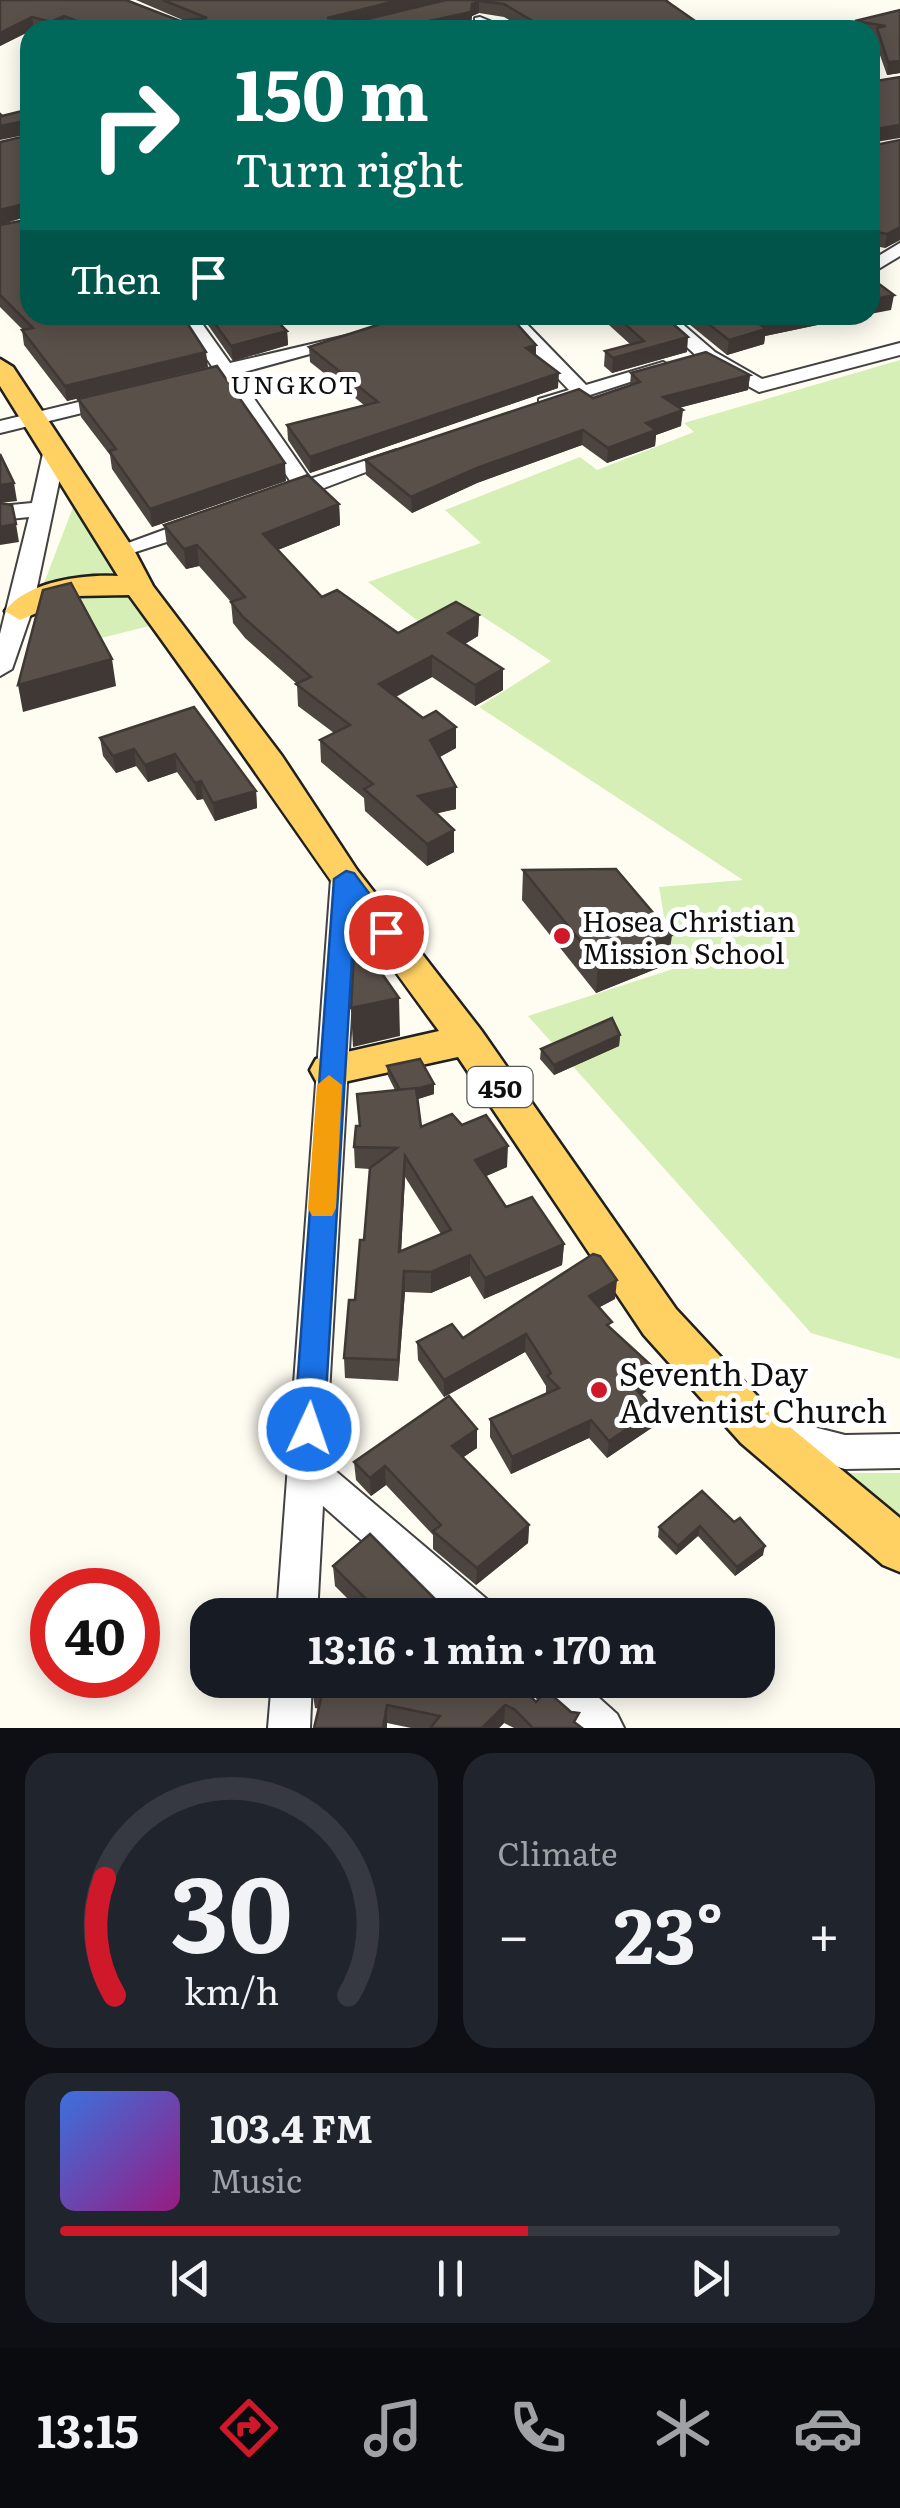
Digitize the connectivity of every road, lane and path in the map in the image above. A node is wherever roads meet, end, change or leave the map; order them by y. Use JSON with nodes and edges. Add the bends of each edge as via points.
{"nodes":[{"id":1,"x":194,"y":325,"type":"edge"},
{"id":2,"x":352,"y":325,"type":"edge"},
{"id":3,"x":517,"y":325,"type":"edge"},
{"id":4,"x":675,"y":325,"type":"edge"},
{"id":5,"x":900,"y":349,"type":"edge"},
{"id":6,"x":708,"y":356,"type":"junction"},
{"id":7,"x":0,"y":367,"type":"edge"},
{"id":8,"x":227,"y":372,"type":"junction"},
{"id":9,"x":170,"y":386,"type":"edge"},
{"id":10,"x":580,"y":391,"type":"junction"},
{"id":11,"x":131,"y":395,"type":"edge"},
{"id":12,"x":528,"y":410,"type":"edge"},
{"id":13,"x":35,"y":418,"type":"junction"},
{"id":14,"x":0,"y":426,"type":"edge"},
{"id":15,"x":425,"y":446,"type":"edge"},
{"id":16,"x":55,"y":449,"type":"junction"},
{"id":17,"x":306,"y":488,"type":"junction"},
{"id":18,"x":269,"y":501,"type":"edge"},
{"id":19,"x":42,"y":510,"type":"junction"},
{"id":20,"x":0,"y":514,"type":"edge"},
{"id":21,"x":213,"y":519,"type":"edge"},
{"id":22,"x":120,"y":550,"type":"junction"},
{"id":23,"x":139,"y":588,"type":"junction"},
{"id":24,"x":20,"y":611,"type":"junction"},
{"id":25,"x":0,"y":669,"type":"edge"},
{"id":26,"x":346,"y":879,"type":"junction"},
{"id":27,"x":467,"y":1040,"type":"junction"},
{"id":28,"x":330,"y":1070,"type":"junction"},
{"id":29,"x":757,"y":1428,"type":"junction"},
{"id":30,"x":900,"y":1450,"type":"edge"},
{"id":31,"x":306,"y":1469,"type":"junction"},
{"id":32,"x":900,"y":1549,"type":"edge"},
{"id":33,"x":298,"y":1598,"type":"edge"},
{"id":34,"x":455,"y":1598,"type":"edge"},
{"id":35,"x":291,"y":1698,"type":"edge"},
{"id":36,"x":569,"y":1698,"type":"edge"},
{"id":37,"x":289,"y":1728,"type":"edge"},
{"id":38,"x":603,"y":1728,"type":"edge"}],
"edges":[{"from":1,"to":8,"type":"street"},
{"from":2,"to":8,"type":"street","via":[[359,334]]},
{"from":3,"to":10,"type":"street"},
{"from":4,"to":6,"type":"street"},
{"from":5,"to":6,"type":"street","via":[[759,386]]},
{"from":6,"to":10,"type":"street"},
{"from":7,"to":13,"type":"main road","number":"450"},
{"from":8,"to":9,"type":"street"},
{"from":8,"to":17,"type":"street"},
{"from":10,"to":12,"type":"street"},
{"from":11,"to":13,"type":"street"},
{"from":13,"to":14,"type":"street"},
{"from":13,"to":16,"type":"main road","number":"450"},
{"from":15,"to":17,"type":"street"},
{"from":16,"to":19,"type":"street"},
{"from":16,"to":22,"type":"main road","number":"450"},
{"from":17,"to":18,"type":"street"},
{"from":19,"to":20,"type":"street"},
{"from":19,"to":24,"type":"street"},
{"from":21,"to":22,"type":"street"},
{"from":22,"to":23,"type":"main road","number":"450"},
{"from":23,"to":24,"type":"main road","via":[[82,585]]},
{"from":23,"to":26,"type":"main road","number":"450"},
{"from":24,"to":25,"type":"street"},
{"from":26,"to":27,"type":"main road","number":"450"},
{"from":26,"to":28,"type":"street"},
{"from":27,"to":28,"type":"main road"},
{"from":27,"to":29,"type":"main road","number":"450","via":[[660,1322]]},
{"from":28,"to":31,"type":"street"},
{"from":29,"to":30,"type":"street","via":[[845,1452]]},
{"from":29,"to":32,"type":"main road","number":"450"},
{"from":31,"to":33,"type":"street"},
{"from":31,"to":34,"type":"street"},
{"from":35,"to":37,"type":"street"},
{"from":36,"to":38,"type":"street"}]}
